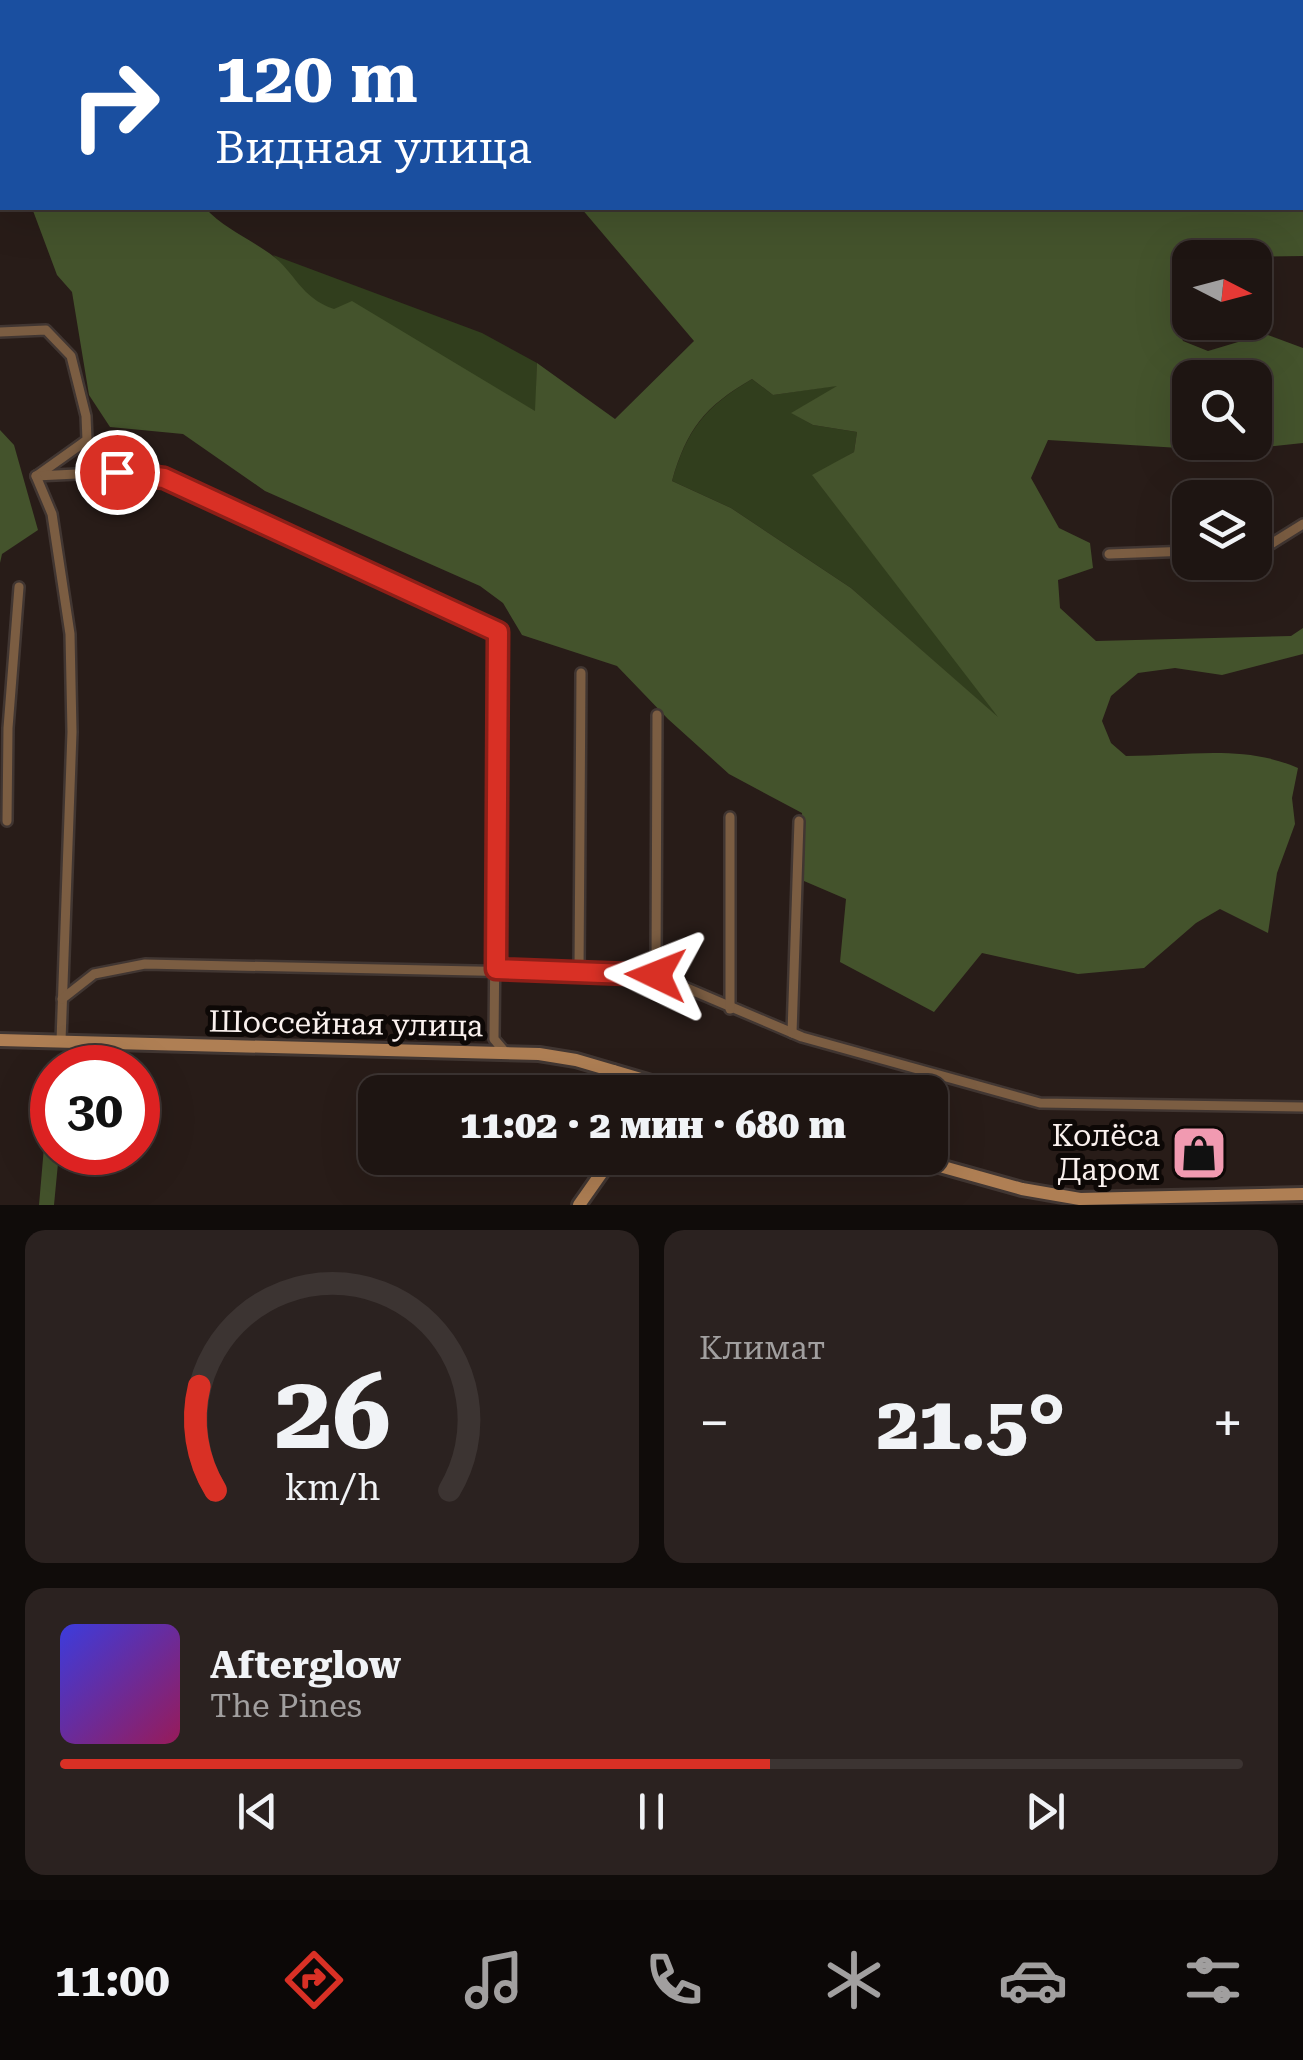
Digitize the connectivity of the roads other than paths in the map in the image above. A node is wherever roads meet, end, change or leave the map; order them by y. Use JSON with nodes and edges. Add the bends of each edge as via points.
{"nodes":[{"id":1,"x":0,"y":332,"type":"edge"},
{"id":2,"x":36,"y":476,"type":"junction"},
{"id":3,"x":1303,"y":524,"type":"edge"},
{"id":4,"x":1272,"y":543,"type":"edge"},
{"id":5,"x":1172,"y":552,"type":"edge"},
{"id":6,"x":1110,"y":554,"type":"dead end"},
{"id":7,"x":19,"y":587,"type":"dead end"},
{"id":8,"x":580,"y":673,"type":"dead end"},
{"id":9,"x":658,"y":715,"type":"dead end"},
{"id":10,"x":4,"y":728,"type":"edge"},
{"id":11,"x":730,"y":817,"type":"dead end"},
{"id":12,"x":799,"y":820,"type":"dead end"},
{"id":13,"x":6,"y":821,"type":"dead end"},
{"id":14,"x":496,"y":969,"type":"junction"},
{"id":15,"x":579,"y":972,"type":"junction"},
{"id":16,"x":656,"y":975,"type":"junction"},
{"id":17,"x":62,"y":1000,"type":"junction"},
{"id":18,"x":730,"y":1009,"type":"junction"},
{"id":19,"x":792,"y":1034,"type":"junction"},
{"id":20,"x":0,"y":1040,"type":"edge"},
{"id":21,"x":61,"y":1041,"type":"junction"},
{"id":22,"x":505,"y":1052,"type":"junction"},
{"id":23,"x":613,"y":1071,"type":"junction"},
{"id":24,"x":616,"y":1075,"type":"edge"},
{"id":25,"x":623,"y":1075,"type":"edge"},
{"id":26,"x":1303,"y":1108,"type":"edge"},
{"id":27,"x":948,"y":1168,"type":"edge"},
{"id":28,"x":600,"y":1175,"type":"edge"},
{"id":29,"x":1303,"y":1194,"type":"edge"},
{"id":30,"x":580,"y":1205,"type":"edge"}],
"edges":[{"from":1,"to":2,"type":"street","via":[[46,330],[71,356],[87,440]]},
{"from":2,"to":14,"type":"street","via":[[117,472],[164,478],[498,632]]},
{"from":2,"to":17,"type":"street","via":[[52,514],[70,634]]},
{"from":3,"to":4,"type":"street"},
{"from":5,"to":6,"type":"street"},
{"from":7,"to":10,"type":"street"},
{"from":8,"to":15,"type":"street"},
{"from":9,"to":16,"type":"street"},
{"from":10,"to":13,"type":"street"},
{"from":11,"to":18,"type":"street"},
{"from":12,"to":19,"type":"street"},
{"from":14,"to":15,"type":"street"},
{"from":14,"to":17,"type":"street","via":[[145,964],[94,974]]},
{"from":14,"to":22,"type":"street","via":[[494,1039]]},
{"from":15,"to":16,"type":"street"},
{"from":16,"to":18,"type":"street"},
{"from":17,"to":21,"type":"street"},
{"from":18,"to":19,"type":"street"},
{"from":19,"to":26,"type":"street","via":[[1056,1106]]},
{"from":20,"to":21,"type":"street","name":"Шоссейная улица"},
{"from":21,"to":22,"type":"street","name":"Шоссейная улица"},
{"from":22,"to":23,"type":"street","name":"Шоссейная улица"},
{"from":23,"to":24,"type":"street"},
{"from":23,"to":25,"type":"street","name":"Шоссейная улица"},
{"from":27,"to":29,"type":"street","via":[[1080,1199]]},
{"from":28,"to":30,"type":"street"}]}
